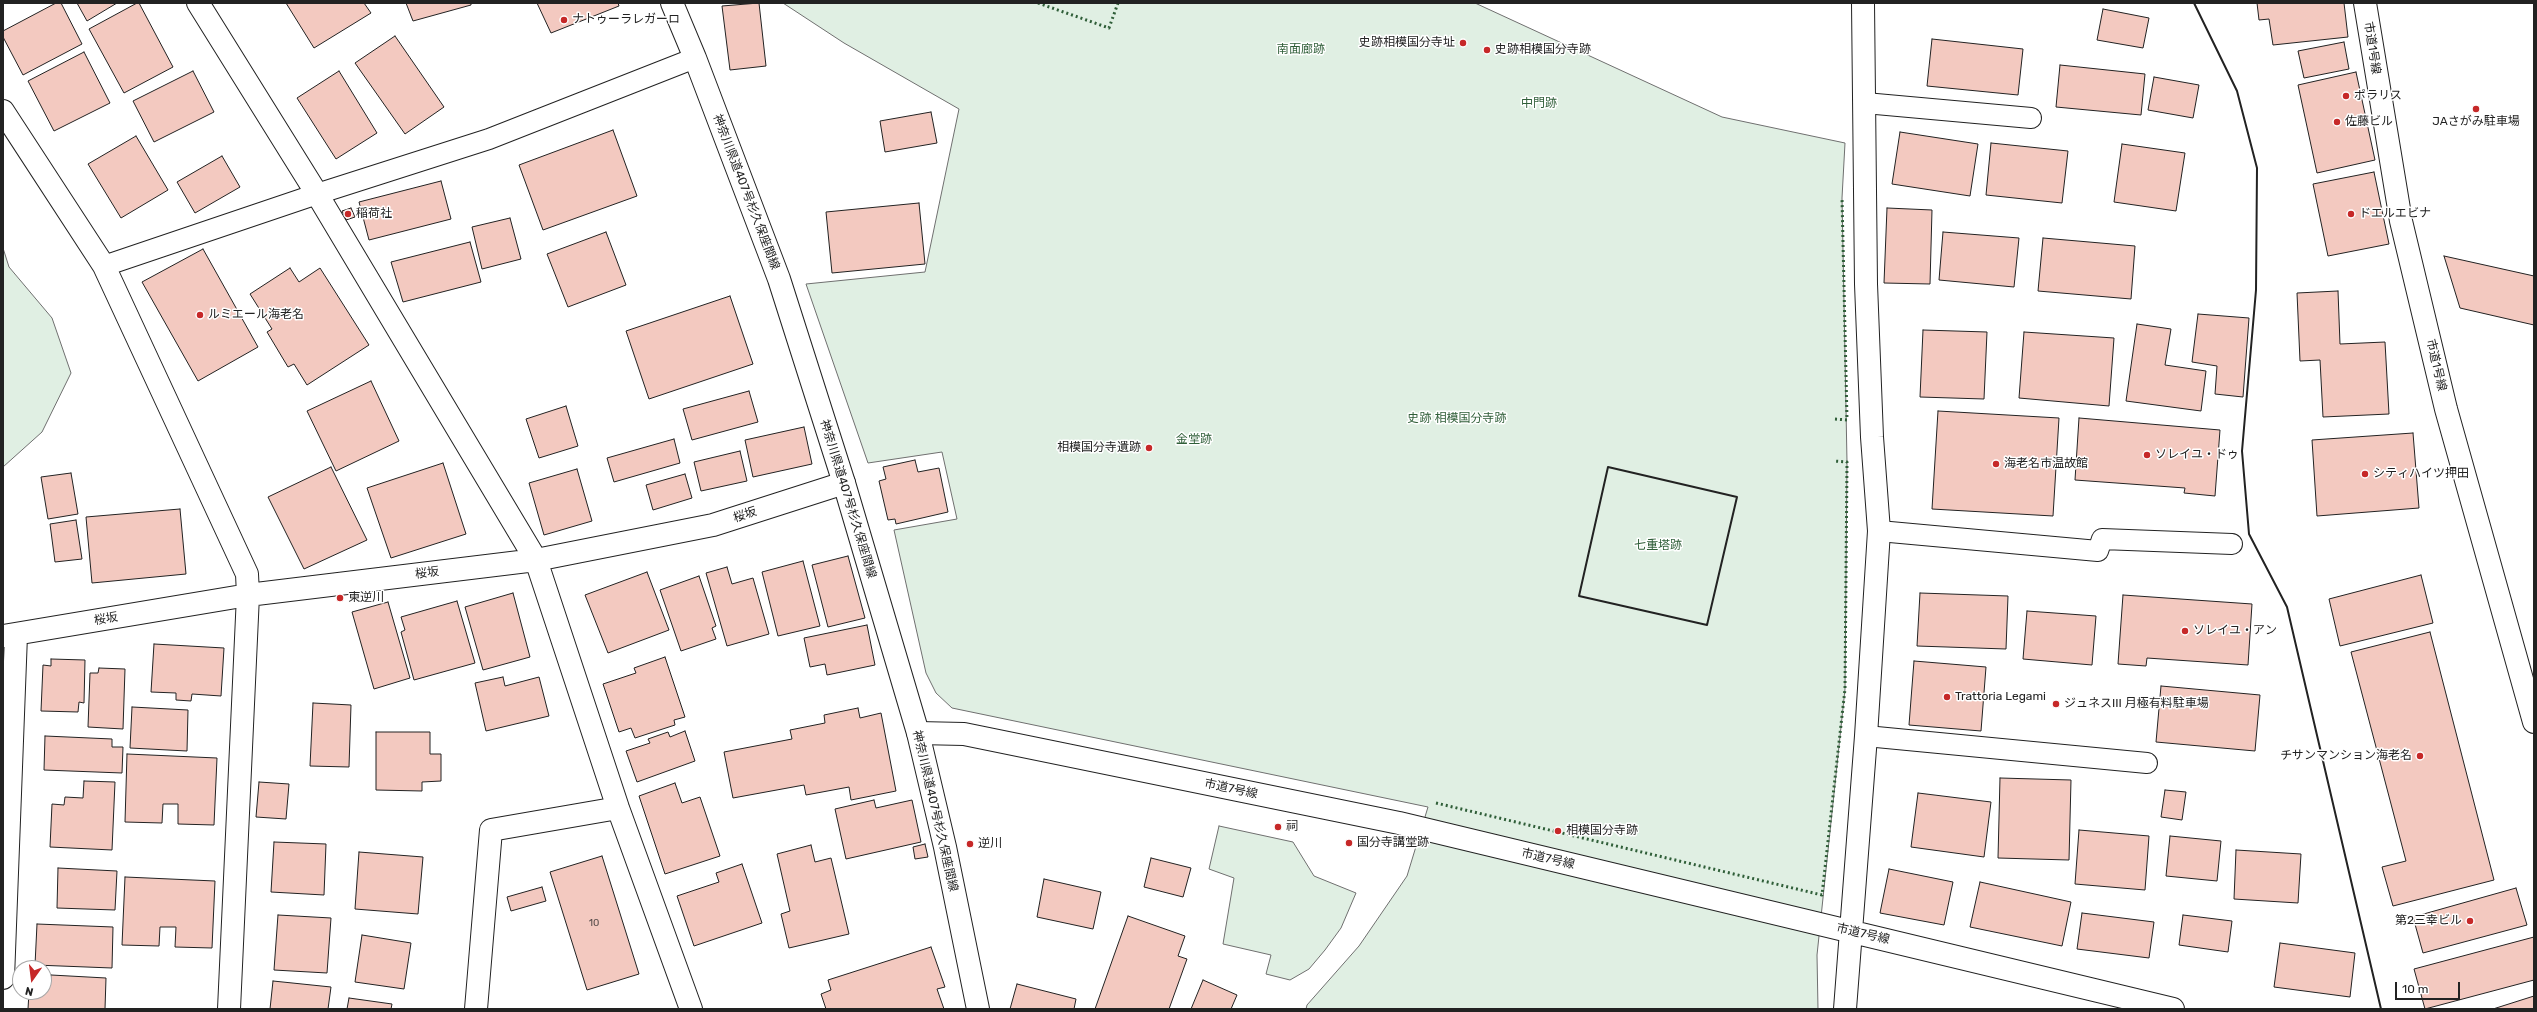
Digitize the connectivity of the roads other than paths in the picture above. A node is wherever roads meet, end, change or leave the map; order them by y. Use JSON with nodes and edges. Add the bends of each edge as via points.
{"nodes":[{"id":1,"x":198,"y":3,"type":"edge"},
{"id":2,"x":672,"y":3,"type":"edge"},
{"id":3,"x":1864,"y":3,"type":"edge"},
{"id":4,"x":2365,"y":3,"type":"edge"},
{"id":5,"x":695,"y":58,"type":"junction"},
{"id":6,"x":1865,"y":103,"type":"junction"},
{"id":7,"x":3,"y":111,"type":"edge"},
{"id":8,"x":2031,"y":118,"type":"dead end"},
{"id":9,"x":316,"y":194,"type":"junction"},
{"id":10,"x":104,"y":266,"type":"junction"},
{"id":11,"x":844,"y":483,"type":"junction"},
{"id":12,"x":1878,"y":531,"type":"junction"},
{"id":13,"x":2232,"y":544,"type":"dead end"},
{"id":14,"x":536,"y":560,"type":"junction"},
{"id":15,"x":248,"y":595,"type":"junction"},
{"id":16,"x":10,"y":635,"type":"edge"},
{"id":17,"x":2534,"y":722,"type":"edge"},
{"id":18,"x":918,"y":733,"type":"junction"},
{"id":19,"x":1866,"y":736,"type":"junction"},
{"id":20,"x":2147,"y":763,"type":"dead end"},
{"id":21,"x":618,"y":808,"type":"junction"},
{"id":22,"x":1851,"y":931,"type":"junction"},
{"id":23,"x":3,"y":974,"type":"edge"},
{"id":24,"x":3,"y":978,"type":"edge"},
{"id":25,"x":229,"y":1009,"type":"edge"},
{"id":26,"x":476,"y":1009,"type":"edge"},
{"id":27,"x":691,"y":1009,"type":"edge"},
{"id":28,"x":978,"y":1009,"type":"edge"},
{"id":29,"x":1845,"y":1009,"type":"edge"},
{"id":30,"x":2173,"y":1009,"type":"edge"}],
"edges":[{"from":1,"to":9,"type":"street"},
{"from":2,"to":5,"type":"street","name":"神奈川県道407号杉久保座間線"},
{"from":3,"to":6,"type":"street"},
{"from":4,"to":17,"type":"street","name":"市道1号線","via":[[2401,221],[2446,409]]},
{"from":5,"to":9,"type":"lane","via":[[489,139]]},
{"from":5,"to":11,"type":"street","name":"神奈川県道407号杉久保座間線","via":[[779,279]]},
{"from":6,"to":8,"type":"lane"},
{"from":6,"to":12,"type":"street","via":[[1866,284]]},
{"from":7,"to":10,"type":"street"},
{"from":9,"to":10,"type":"lane"},
{"from":9,"to":14,"type":"street"},
{"from":10,"to":15,"type":"street","via":[[247,574]]},
{"from":11,"to":14,"type":"street","name":"桜坂","via":[[713,525]]},
{"from":11,"to":18,"type":"street","name":"神奈川県道407号杉久保座間線"},
{"from":12,"to":13,"type":"lane","via":[[2098,551],[2102,538]]},
{"from":12,"to":19,"type":"street"},
{"from":14,"to":15,"type":"street","name":"桜坂"},
{"from":14,"to":21,"type":"street"},
{"from":15,"to":16,"type":"street","name":"桜坂"},
{"from":15,"to":25,"type":"street"},
{"from":16,"to":23,"type":"street"},
{"from":18,"to":22,"type":"street","name":"市道7号線","via":[[964,734],[1399,823]]},
{"from":18,"to":28,"type":"street","name":"神奈川県道407号杉久保座間線"},
{"from":19,"to":20,"type":"lane"},
{"from":19,"to":22,"type":"street"},
{"from":21,"to":26,"type":"street","via":[[491,830]]},
{"from":21,"to":27,"type":"street"},
{"from":22,"to":29,"type":"street"},
{"from":22,"to":30,"type":"street","name":"市道7号線"},
{"from":23,"to":24,"type":"street"}]}
